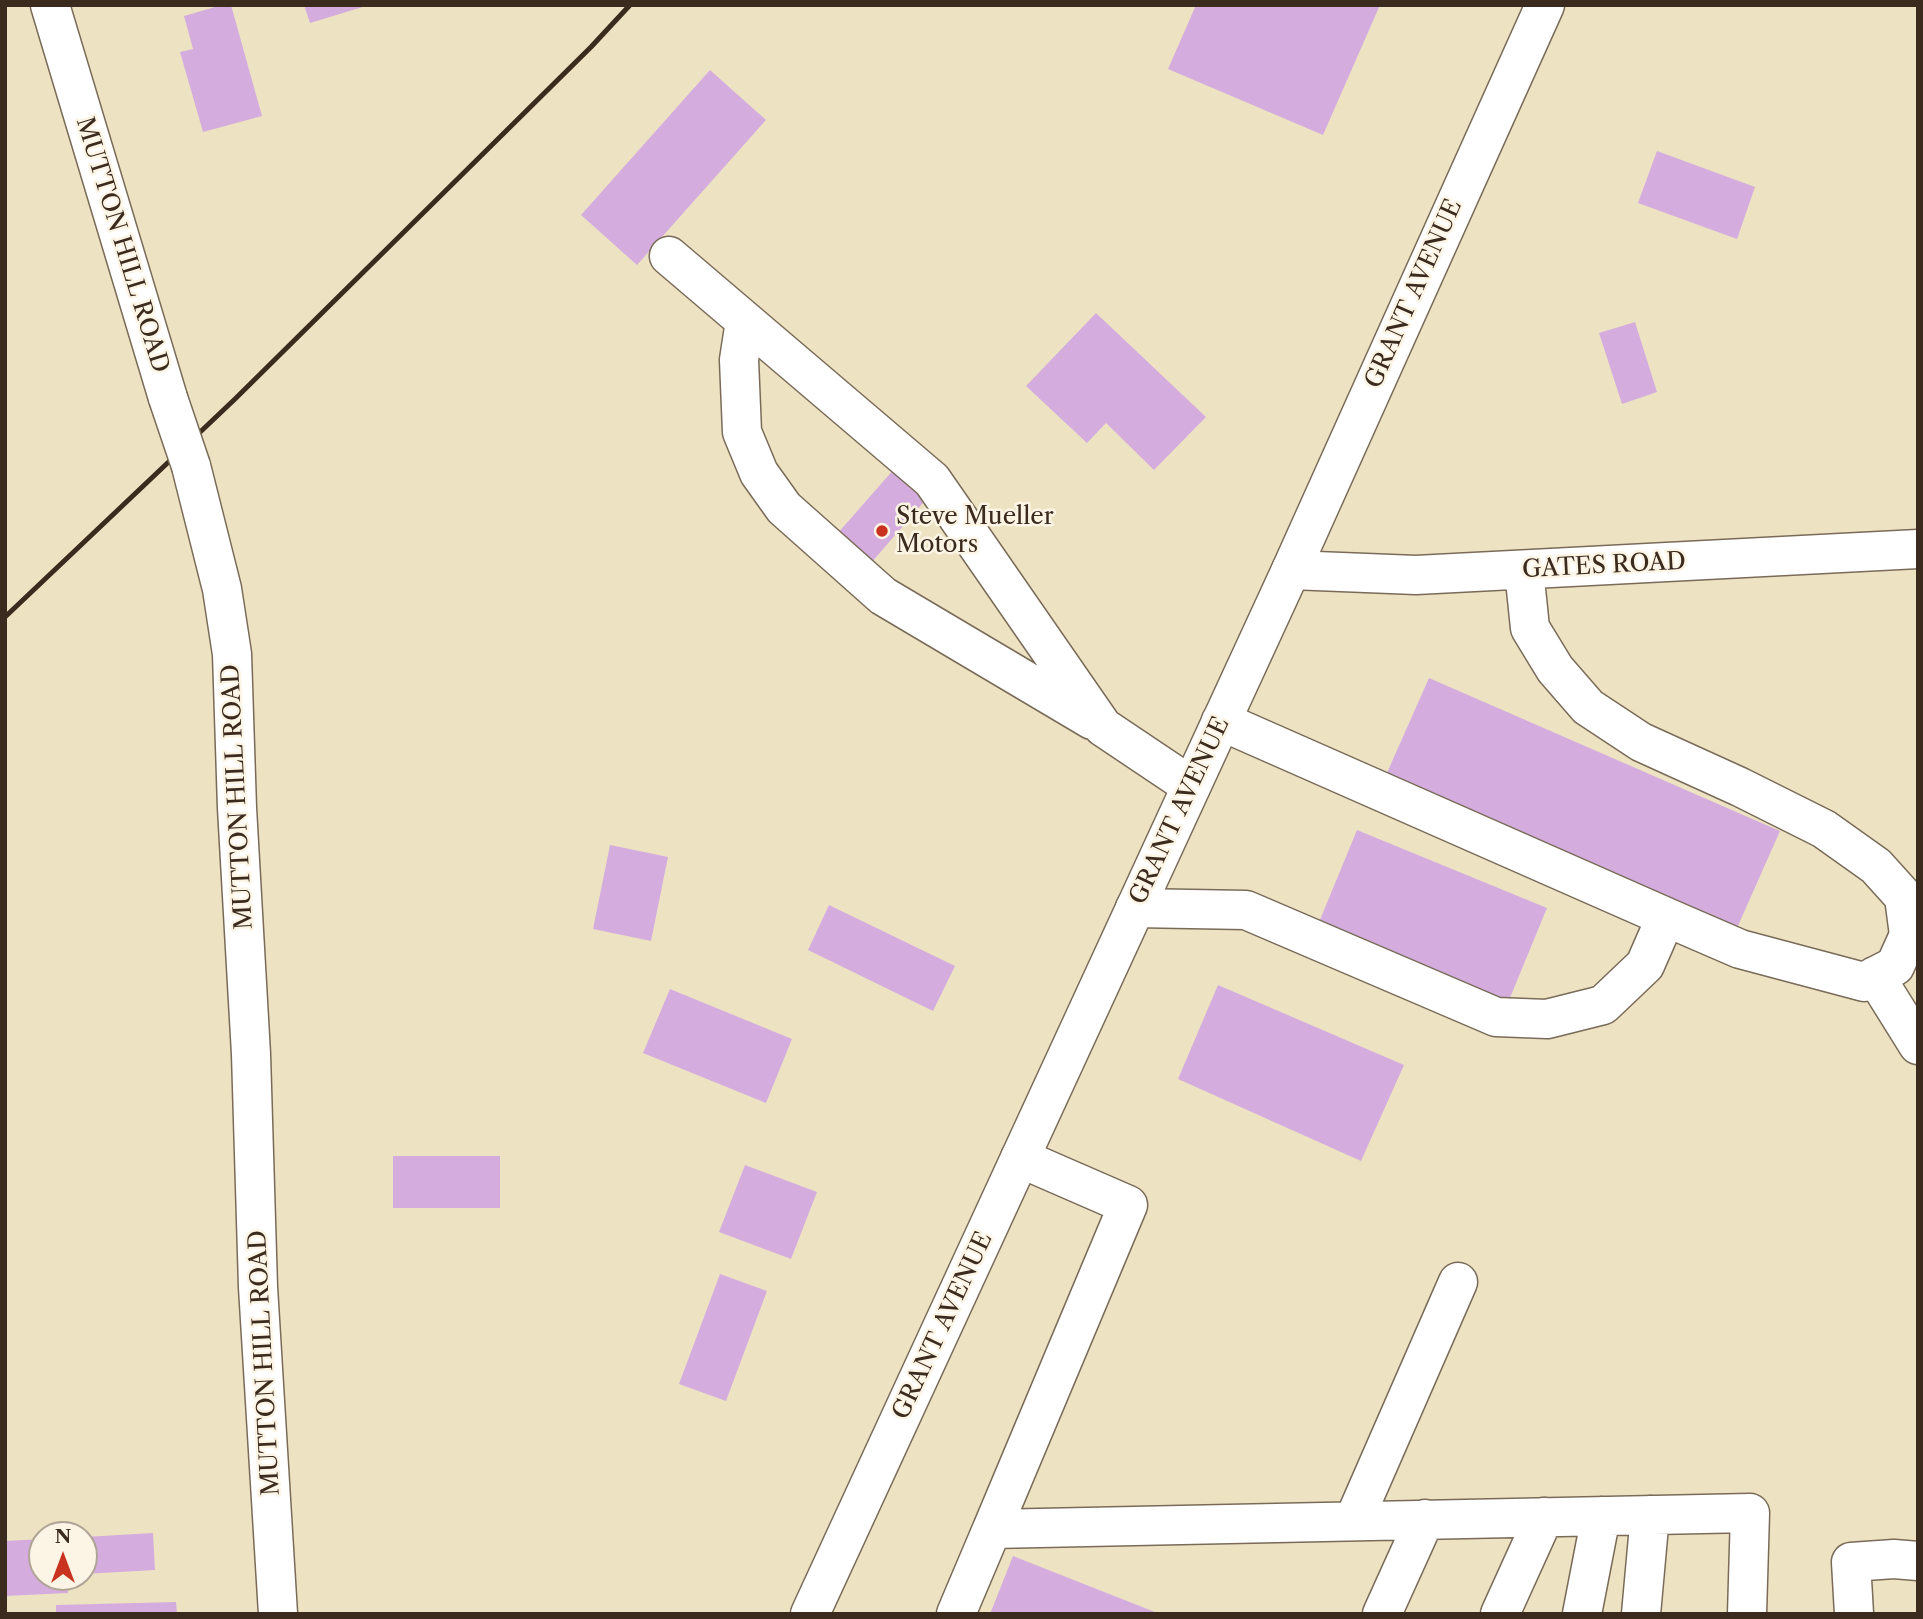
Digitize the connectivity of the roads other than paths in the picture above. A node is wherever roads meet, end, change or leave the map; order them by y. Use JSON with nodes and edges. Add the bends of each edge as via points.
{"nodes":[{"id":1,"x":50,"y":5,"type":"edge"},
{"id":2,"x":1545,"y":5,"type":"edge"},
{"id":3,"x":669,"y":256,"type":"dead end"},
{"id":4,"x":745,"y":321,"type":"junction"},
{"id":5,"x":1918,"y":549,"type":"edge"},
{"id":6,"x":1291,"y":570,"type":"junction"},
{"id":7,"x":1524,"y":570,"type":"junction"},
{"id":8,"x":1221,"y":721,"type":"junction"},
{"id":9,"x":1103,"y":727,"type":"junction"},
{"id":10,"x":1191,"y":786,"type":"junction"},
{"id":11,"x":1135,"y":908,"type":"junction"},
{"id":12,"x":1666,"y":917,"type":"junction"},
{"id":13,"x":1875,"y":976,"type":"junction"},
{"id":14,"x":1918,"y":1045,"type":"edge"},
{"id":15,"x":1020,"y":1158,"type":"junction"},
{"id":16,"x":1458,"y":1282,"type":"dead end"},
{"id":17,"x":1650,"y":1515,"type":"junction"},
{"id":18,"x":1601,"y":1516,"type":"junction"},
{"id":19,"x":1544,"y":1517,"type":"junction"},
{"id":20,"x":1425,"y":1519,"type":"junction"},
{"id":21,"x":1354,"y":1520,"type":"junction"},
{"id":22,"x":992,"y":1529,"type":"junction"},
{"id":23,"x":1918,"y":1561,"type":"edge"},
{"id":24,"x":278,"y":1614,"type":"edge"},
{"id":25,"x":810,"y":1614,"type":"edge"},
{"id":26,"x":956,"y":1614,"type":"edge"},
{"id":27,"x":1382,"y":1614,"type":"edge"},
{"id":28,"x":1500,"y":1614,"type":"edge"},
{"id":29,"x":1582,"y":1614,"type":"edge"},
{"id":30,"x":1641,"y":1614,"type":"edge"},
{"id":31,"x":1747,"y":1614,"type":"edge"},
{"id":32,"x":1854,"y":1614,"type":"edge"}],
"edges":[{"from":1,"to":24,"type":"main road","name":"MUTTON HILL ROAD","bridge":true,"via":[[191,466],[222,589],[232,654],[258,1287]]},
{"from":2,"to":6,"type":"main road","name":"GRANT AVENUE"},
{"from":3,"to":4,"type":"main road"},
{"from":4,"to":9,"type":"main road","via":[[932,480]]},
{"from":4,"to":9,"type":"main road","via":[[739,359],[742,432],[758,473],[784,508],[883,596]]},
{"from":5,"to":7,"type":"main road","name":"GATES ROAD"},
{"from":6,"to":7,"type":"main road","name":"GATES ROAD","via":[[1416,575]]},
{"from":6,"to":8,"type":"main road","name":"GRANT AVENUE"},
{"from":7,"to":13,"type":"main road","via":[[1530,628],[1555,669],[1588,707],[1641,742],[1824,829],[1876,866],[1904,897],[1909,935],[1895,967]]},
{"from":8,"to":10,"type":"main road","name":"GRANT AVENUE"},
{"from":8,"to":12,"type":"main road"},
{"from":9,"to":10,"type":"main road"},
{"from":10,"to":11,"type":"main road","name":"GRANT AVENUE"},
{"from":11,"to":12,"type":"main road","via":[[1246,910],[1496,1017],[1547,1019],[1603,1005],[1645,965]]},
{"from":11,"to":15,"type":"main road","name":"GRANT AVENUE"},
{"from":12,"to":13,"type":"main road","via":[[1740,949],[1864,982]]},
{"from":13,"to":14,"type":"main road"},
{"from":15,"to":22,"type":"main road","via":[[1128,1205]]},
{"from":15,"to":25,"type":"main road","name":"GRANT AVENUE"},
{"from":16,"to":21,"type":"main road"},
{"from":17,"to":18,"type":"main road"},
{"from":17,"to":30,"type":"main road"},
{"from":17,"to":31,"type":"main road","via":[[1750,1513]]},
{"from":18,"to":19,"type":"main road"},
{"from":18,"to":29,"type":"main road"},
{"from":19,"to":20,"type":"main road"},
{"from":19,"to":28,"type":"main road"},
{"from":20,"to":21,"type":"main road"},
{"from":20,"to":27,"type":"main road"},
{"from":21,"to":22,"type":"main road"},
{"from":22,"to":26,"type":"main road"},
{"from":23,"to":32,"type":"main road","via":[[1851,1562]]}]}
